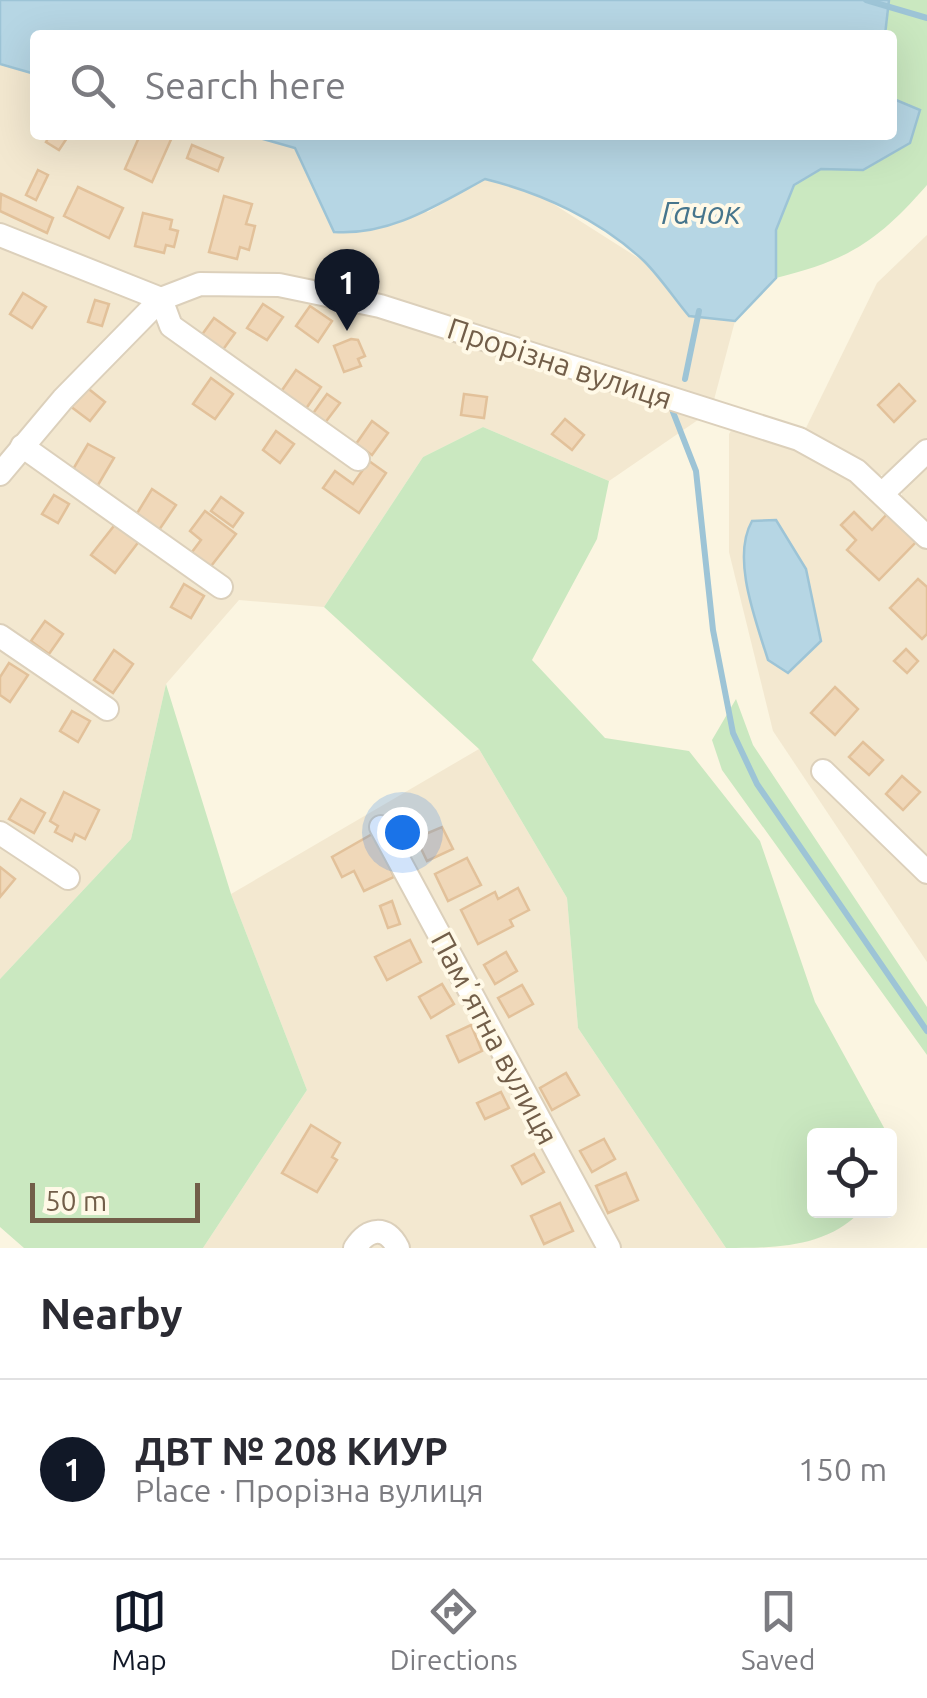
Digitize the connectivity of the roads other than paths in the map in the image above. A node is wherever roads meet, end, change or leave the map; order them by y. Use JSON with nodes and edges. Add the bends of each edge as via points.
{"nodes":[{"id":1,"x":0,"y":235,"type":"edge"},
{"id":2,"x":162,"y":299,"type":"junction"},
{"id":3,"x":22,"y":446,"type":"junction"},
{"id":4,"x":927,"y":451,"type":"edge"},
{"id":5,"x":358,"y":459,"type":"dead end"},
{"id":6,"x":0,"y":474,"type":"edge"},
{"id":7,"x":884,"y":493,"type":"junction"},
{"id":8,"x":927,"y":537,"type":"edge"},
{"id":9,"x":221,"y":587,"type":"dead end"},
{"id":10,"x":0,"y":636,"type":"edge"},
{"id":11,"x":107,"y":710,"type":"dead end"},
{"id":12,"x":823,"y":771,"type":"dead end"},
{"id":13,"x":381,"y":827,"type":"dead end"},
{"id":14,"x":0,"y":833,"type":"edge"},
{"id":15,"x":927,"y":872,"type":"edge"},
{"id":16,"x":68,"y":878,"type":"dead end"},
{"id":17,"x":356,"y":1248,"type":"edge"},
{"id":18,"x":398,"y":1248,"type":"edge"},
{"id":19,"x":609,"y":1248,"type":"edge"}],
"edges":[{"from":1,"to":2,"type":"street"},
{"from":2,"to":3,"type":"street"},
{"from":2,"to":5,"type":"street","via":[[170,326]]},
{"from":2,"to":7,"type":"street","name":"Прорізна вулиця","via":[[200,284],[280,285],[380,306],[798,439]]},
{"from":3,"to":6,"type":"street"},
{"from":3,"to":9,"type":"street"},
{"from":4,"to":7,"type":"street"},
{"from":7,"to":8,"type":"street","name":"Прорізна вулиця"},
{"from":10,"to":11,"type":"street"},
{"from":12,"to":15,"type":"street"},
{"from":13,"to":19,"type":"street","name":"Памʼятна вулиця"},
{"from":14,"to":16,"type":"street"},
{"from":17,"to":18,"type":"street","via":[[376,1230]]}]}
